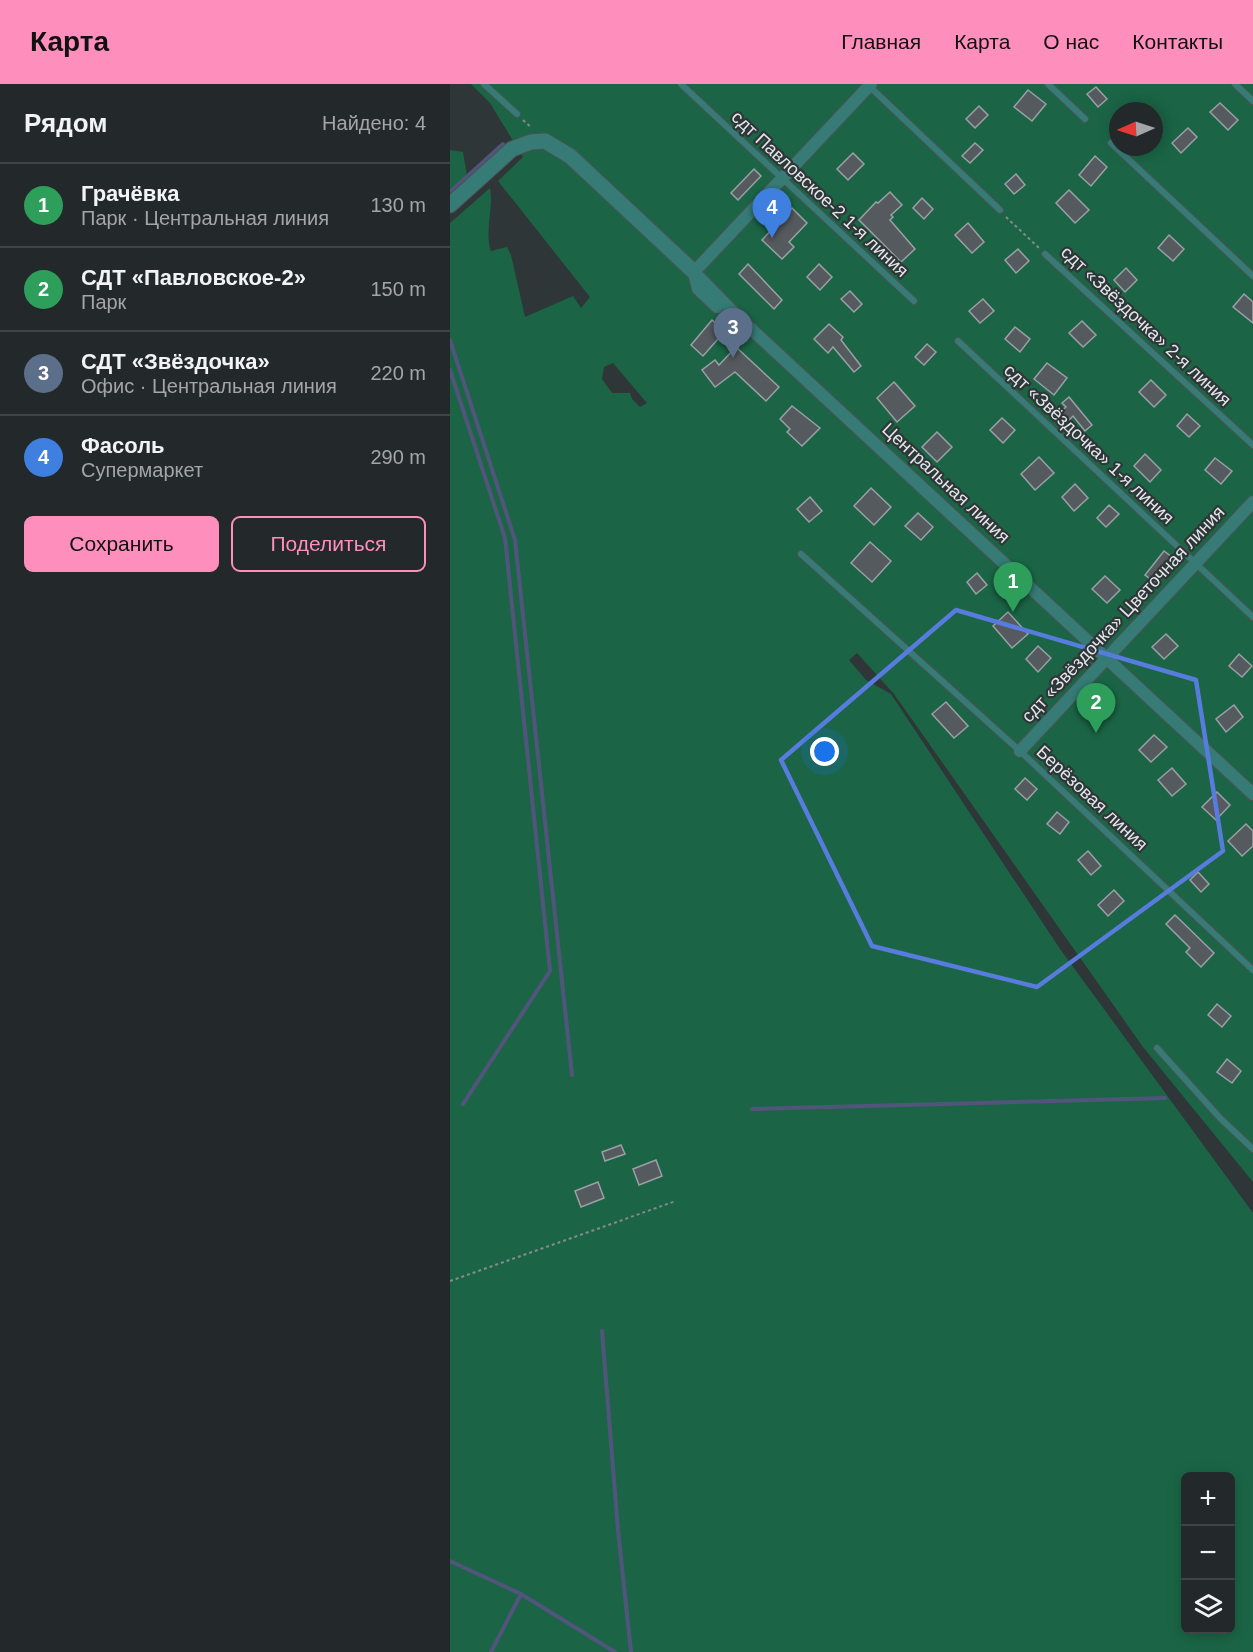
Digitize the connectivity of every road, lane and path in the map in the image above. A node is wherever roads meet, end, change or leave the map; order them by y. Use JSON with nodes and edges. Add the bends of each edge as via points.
{"nodes":[{"id":1,"x":484,"y":84,"type":"edge"},
{"id":2,"x":681,"y":84,"type":"edge"},
{"id":3,"x":1048,"y":84,"type":"edge"},
{"id":4,"x":1235,"y":84,"type":"edge"},
{"id":5,"x":869,"y":85,"type":"edge"},
{"id":6,"x":1253,"y":101,"type":"edge"},
{"id":7,"x":517,"y":114,"type":"dead end"},
{"id":8,"x":1085,"y":118,"type":"dead end"},
{"id":9,"x":1125,"y":156,"type":"edge"},
{"id":10,"x":782,"y":180,"type":"junction"},
{"id":11,"x":450,"y":205,"type":"edge"},
{"id":12,"x":1000,"y":210,"type":"joint"},
{"id":13,"x":1045,"y":254,"type":"joint"},
{"id":14,"x":694,"y":272,"type":"junction"},
{"id":15,"x":1253,"y":276,"type":"edge"},
{"id":16,"x":914,"y":301,"type":"dead end"},
{"id":17,"x":958,"y":341,"type":"dead end"},
{"id":18,"x":1253,"y":445,"type":"edge"},
{"id":19,"x":1253,"y":502,"type":"edge"},
{"id":20,"x":801,"y":554,"type":"dead end"},
{"id":21,"x":1195,"y":563,"type":"junction"},
{"id":22,"x":1253,"y":617,"type":"edge"},
{"id":23,"x":1108,"y":657,"type":"junction"},
{"id":24,"x":1020,"y":751,"type":"junction"},
{"id":25,"x":1253,"y":794,"type":"edge"},
{"id":26,"x":1253,"y":970,"type":"edge"},
{"id":27,"x":1157,"y":1048,"type":"dead end"},
{"id":28,"x":1253,"y":1149,"type":"edge"},
{"id":29,"x":676,"y":1201,"type":"dead end"},
{"id":30,"x":450,"y":1281,"type":"edge"}],
"edges":[{"from":1,"to":7,"type":"lane"},
{"from":2,"to":10,"type":"lane","name":"сдт Павловское-2 1-я линия"},
{"from":3,"to":8,"type":"lane"},
{"from":4,"to":6,"type":"lane"},
{"from":5,"to":10,"type":"street"},
{"from":5,"to":12,"type":"lane"},
{"from":9,"to":15,"type":"lane"},
{"from":10,"to":14,"type":"street"},
{"from":10,"to":16,"type":"lane","name":"сдт Павловское-2 1-я линия"},
{"from":11,"to":14,"type":"street","via":[[512,149],[545,141],[570,156]]},
{"from":12,"to":13,"type":"path"},
{"from":13,"to":18,"type":"lane","name":"сдт «Звёздочка» 2-я линия"},
{"from":14,"to":23,"type":"street","name":"Центральная линия"},
{"from":17,"to":21,"type":"lane","name":"сдт «Звёздочка» 1-я линия"},
{"from":19,"to":21,"type":"street","name":"сдт «Звёздочка» Цветочная линия"},
{"from":20,"to":24,"type":"lane","name":"Берёзовая линия"},
{"from":21,"to":22,"type":"lane","name":"сдт «Звёздочка» 1-я линия"},
{"from":21,"to":23,"type":"street","name":"сдт «Звёздочка» Цветочная линия"},
{"from":23,"to":24,"type":"street","name":"сдт «Звёздочка» Цветочная линия"},
{"from":23,"to":25,"type":"street","name":"Центральная линия"},
{"from":24,"to":26,"type":"lane","name":"Берёзовая линия"},
{"from":27,"to":28,"type":"lane"},
{"from":29,"to":30,"type":"path"}]}
